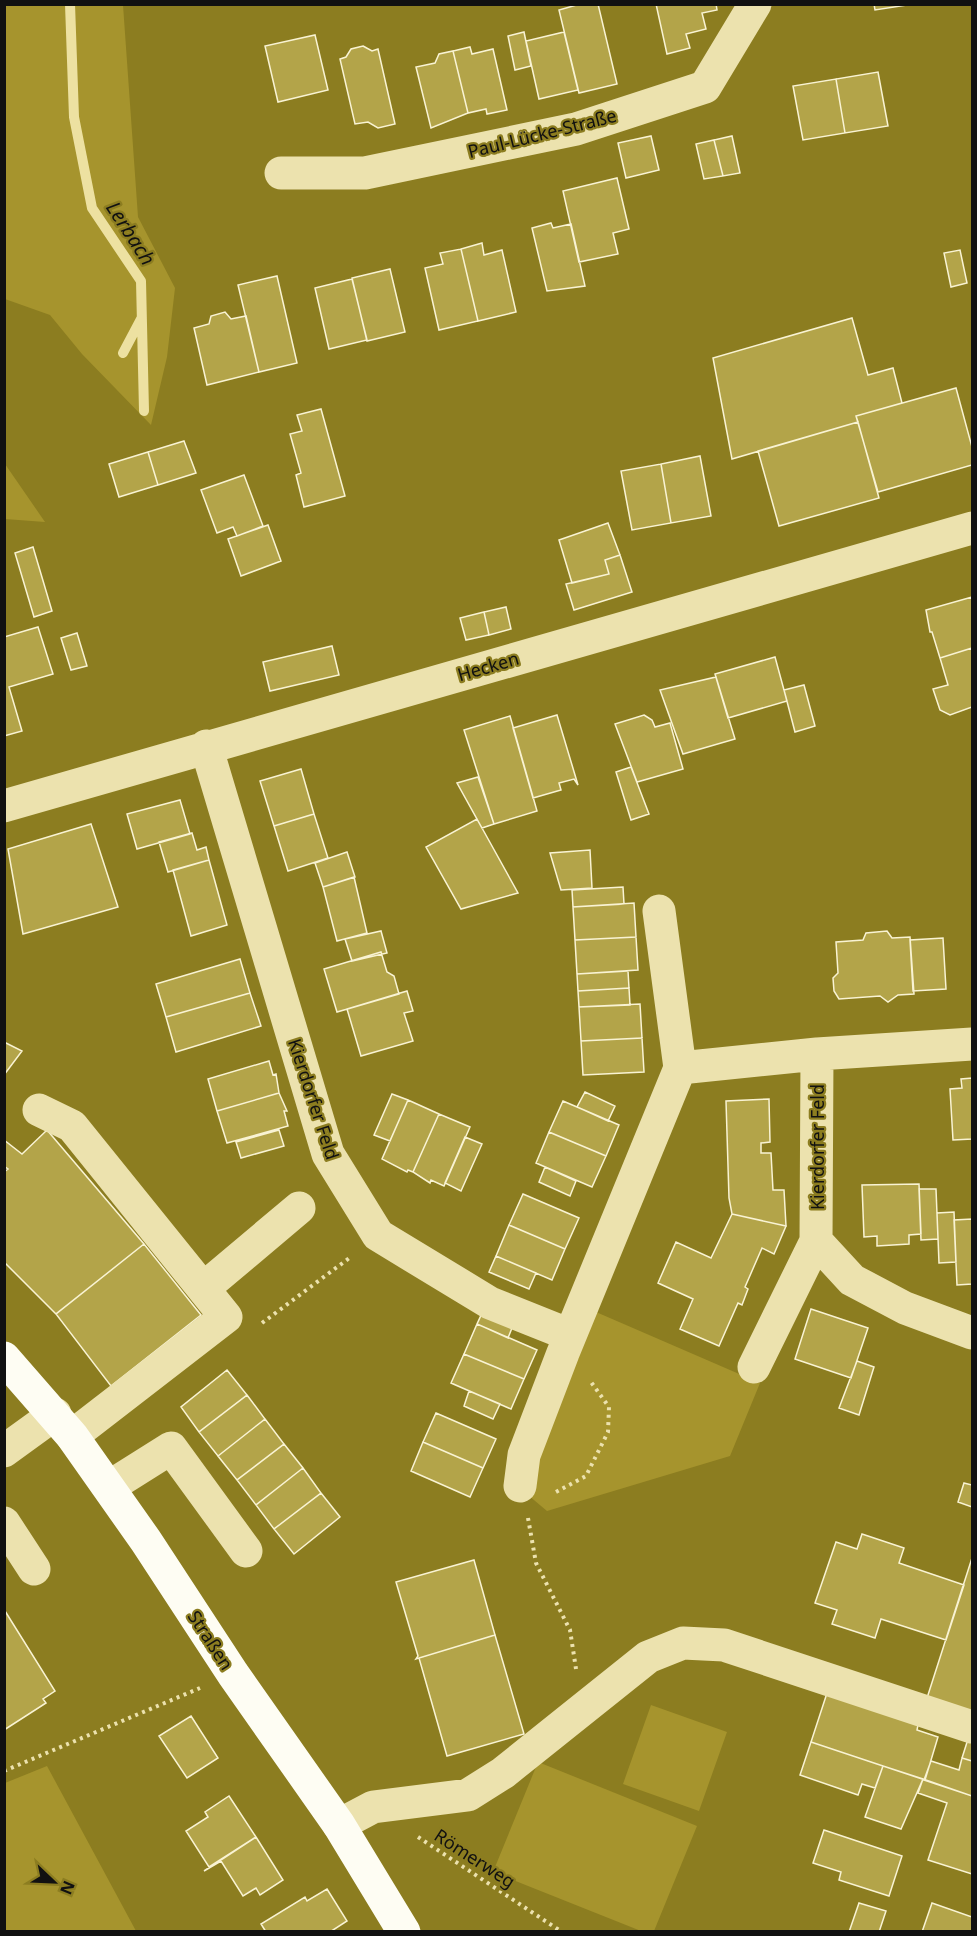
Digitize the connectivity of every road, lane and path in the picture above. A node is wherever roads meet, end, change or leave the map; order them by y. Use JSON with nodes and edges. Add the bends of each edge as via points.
{"nodes":[{"id":1,"x":755,"y":4,"type":"edge"},
{"id":2,"x":281,"y":173,"type":"dead end"},
{"id":3,"x":972,"y":528,"type":"edge"},
{"id":4,"x":206,"y":746,"type":"junction"},
{"id":5,"x":4,"y":806,"type":"edge"},
{"id":6,"x":659,"y":911,"type":"dead end"},
{"id":7,"x":972,"y":1044,"type":"edge"},
{"id":8,"x":817,"y":1054,"type":"junction"},
{"id":9,"x":680,"y":1068,"type":"junction"},
{"id":10,"x":39,"y":1110,"type":"dead end"},
{"id":11,"x":299,"y":1208,"type":"dead end"},
{"id":12,"x":816,"y":1241,"type":"junction"},
{"id":13,"x":204,"y":1288,"type":"junction"},
{"id":14,"x":972,"y":1333,"type":"edge"},
{"id":15,"x":566,"y":1344,"type":"junction"},
{"id":16,"x":4,"y":1358,"type":"edge"},
{"id":17,"x":754,"y":1367,"type":"dead end"},
{"id":18,"x":63,"y":1425,"type":"junction"},
{"id":19,"x":4,"y":1451,"type":"edge"},
{"id":20,"x":109,"y":1487,"type":"junction"},
{"id":21,"x":523,"y":1497,"type":"junction"},
{"id":22,"x":4,"y":1523,"type":"edge"},
{"id":23,"x":246,"y":1551,"type":"dead end"},
{"id":24,"x":34,"y":1569,"type":"dead end"},
{"id":25,"x":233,"y":1674,"type":"junction"},
{"id":26,"x":581,"y":1709,"type":"junction"},
{"id":27,"x":972,"y":1727,"type":"edge"},
{"id":28,"x":4,"y":1771,"type":"edge"},
{"id":29,"x":373,"y":1807,"type":"junction"},
{"id":30,"x":339,"y":1825,"type":"junction"},
{"id":31,"x":404,"y":1932,"type":"edge"},
{"id":32,"x":562,"y":1932,"type":"edge"}],
"edges":[{"from":1,"to":2,"type":"street","name":"Paul-Lücke-Straße","via":[[705,87],[576,129],[365,173]]},
{"from":3,"to":4,"type":"street","name":"Hecken"},
{"from":4,"to":5,"type":"street","name":"Hecken"},
{"from":4,"to":15,"type":"street","name":"Kierdorfer Feld","via":[[328,1154],[378,1235]]},
{"from":6,"to":9,"type":"street"},
{"from":7,"to":8,"type":"street"},
{"from":8,"to":9,"type":"street"},
{"from":8,"to":12,"type":"street","name":"Kierdorfer Feld"},
{"from":9,"to":15,"type":"street"},
{"from":10,"to":13,"type":"street","via":[[72,1126]]},
{"from":11,"to":13,"type":"street"},
{"from":12,"to":14,"type":"street","via":[[852,1280],[905,1308]]},
{"from":12,"to":17,"type":"street","name":"Kierdorfer Feld"},
{"from":13,"to":18,"type":"street","via":[[226,1317]]},
{"from":15,"to":21,"type":"street","via":[[524,1455]]},
{"from":15,"to":21,"type":"path","via":[[609,1407],[608,1432],[586,1476]]},
{"from":16,"to":18,"type":"main road","name":"Straßen"},
{"from":18,"to":19,"type":"street"},
{"from":18,"to":20,"type":"main road","name":"Straßen"},
{"from":20,"to":23,"type":"street","via":[[171,1448]]},
{"from":20,"to":25,"type":"main road","name":"Straßen"},
{"from":21,"to":26,"type":"path","via":[[536,1563],[570,1630]]},
{"from":22,"to":24,"type":"street"},
{"from":25,"to":28,"type":"path"},
{"from":25,"to":30,"type":"main road","name":"Straßen"},
{"from":26,"to":27,"type":"street","via":[[648,1657],[683,1643],[724,1645]]},
{"from":26,"to":29,"type":"street","via":[[503,1773],[468,1795]]},
{"from":29,"to":30,"type":"street"},
{"from":29,"to":32,"type":"path","name":"Römerweg"},
{"from":30,"to":31,"type":"main road","name":"Straßen"}]}
